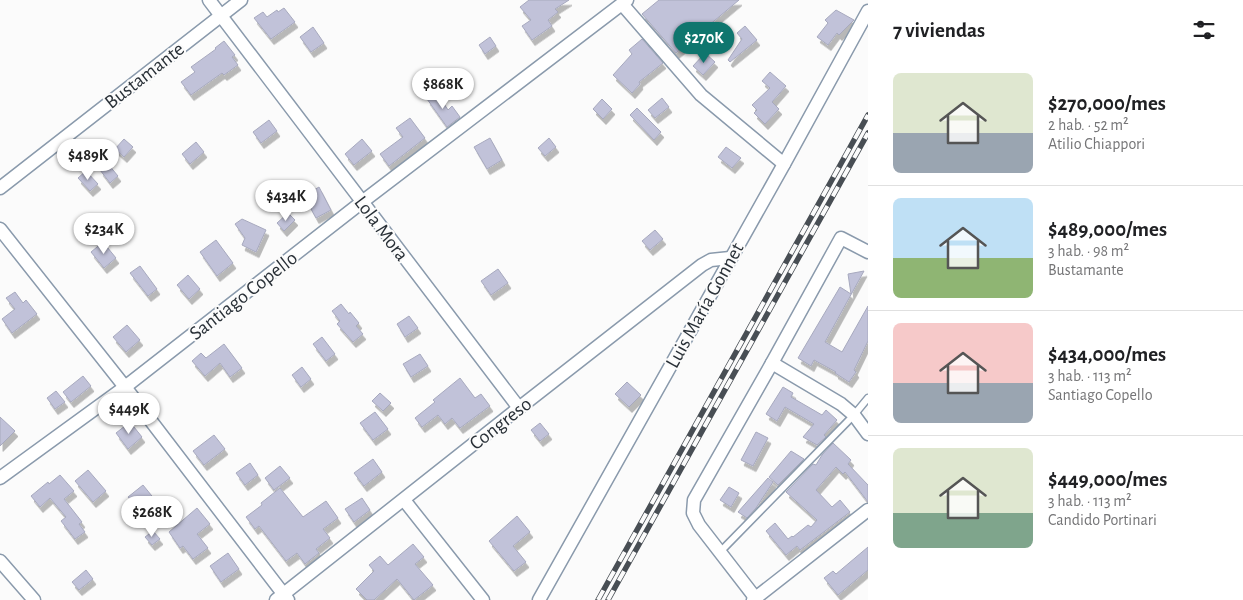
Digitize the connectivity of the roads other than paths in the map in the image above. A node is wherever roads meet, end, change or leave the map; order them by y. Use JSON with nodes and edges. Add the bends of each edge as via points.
{"nodes":[{"id":1,"x":209,"y":0,"type":"edge"},
{"id":2,"x":241,"y":0,"type":"edge"},
{"id":3,"x":624,"y":2,"type":"edge"},
{"id":4,"x":868,"y":11,"type":"edge"},
{"id":5,"x":221,"y":15,"type":"junction"},
{"id":6,"x":784,"y":164,"type":"junction"},
{"id":7,"x":0,"y":188,"type":"edge"},
{"id":8,"x":362,"y":202,"type":"junction"},
{"id":9,"x":0,"y":230,"type":"edge"},
{"id":10,"x":868,"y":252,"type":"edge"},
{"id":11,"x":730,"y":258,"type":"junction"},
{"id":12,"x":772,"y":363,"type":"junction"},
{"id":13,"x":125,"y":388,"type":"junction"},
{"id":14,"x":868,"y":398,"type":"edge"},
{"id":15,"x":519,"y":408,"type":"junction"},
{"id":16,"x":854,"y":415,"type":"junction"},
{"id":17,"x":868,"y":434,"type":"edge"},
{"id":18,"x":0,"y":478,"type":"edge"},
{"id":19,"x":404,"y":500,"type":"junction"},
{"id":20,"x":868,"y":510,"type":"edge"},
{"id":21,"x":720,"y":552,"type":"junction"},
{"id":22,"x":0,"y":561,"type":"edge"},
{"id":23,"x":283,"y":598,"type":"edge"},
{"id":24,"x":755,"y":599,"type":"edge"},
{"id":25,"x":34,"y":600,"type":"edge"},
{"id":26,"x":482,"y":600,"type":"edge"},
{"id":27,"x":538,"y":600,"type":"edge"}],
"edges":[{"from":1,"to":5,"type":"street","name":"Lola Mora"},
{"from":2,"to":5,"type":"street","name":"Bustamante"},
{"from":3,"to":6,"type":"street","via":[[702,95]]},
{"from":3,"to":8,"type":"street","name":"Santiago Copello"},
{"from":4,"to":6,"type":"street","name":"Luis María Gonnet"},
{"from":5,"to":7,"type":"street","name":"Bustamante"},
{"from":5,"to":8,"type":"street","name":"Lola Mora"},
{"from":6,"to":11,"type":"street","name":"Luis María Gonnet"},
{"from":8,"to":13,"type":"street","name":"Santiago Copello"},
{"from":8,"to":15,"type":"street","name":"Lola Mora"},
{"from":9,"to":13,"type":"street"},
{"from":10,"to":12,"type":"street","via":[[841,238]]},
{"from":11,"to":15,"type":"street","name":"Congreso","via":[[711,260],[702,265]]},
{"from":11,"to":27,"type":"street","name":"Luis María Gonnet"},
{"from":12,"to":16,"type":"street"},
{"from":12,"to":21,"type":"street","via":[[694,500],[693,513]]},
{"from":13,"to":18,"type":"street","name":"Santiago Copello"},
{"from":13,"to":23,"type":"street"},
{"from":14,"to":16,"type":"lane"},
{"from":15,"to":19,"type":"street","name":"Congreso"},
{"from":16,"to":17,"type":"street"},
{"from":16,"to":21,"type":"lane"},
{"from":19,"to":23,"type":"street","name":"Congreso"},
{"from":19,"to":26,"type":"street"},
{"from":20,"to":24,"type":"street"},
{"from":21,"to":24,"type":"street"},
{"from":22,"to":25,"type":"street"}]}
